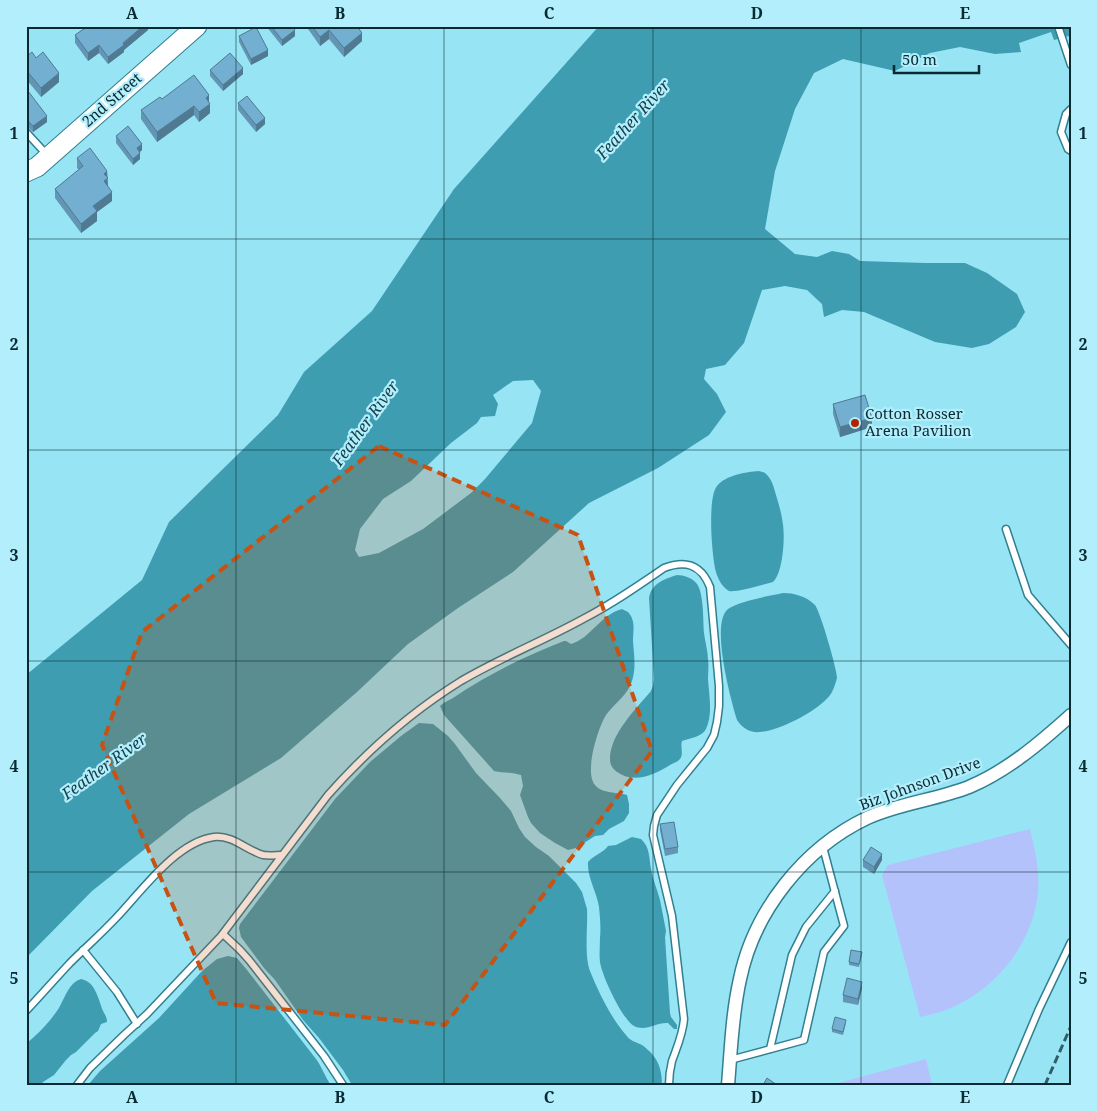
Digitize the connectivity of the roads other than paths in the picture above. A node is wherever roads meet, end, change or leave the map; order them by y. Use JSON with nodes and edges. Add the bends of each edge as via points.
{"nodes":[{"id":1,"x":197,"y":26,"type":"edge"},
{"id":2,"x":1059,"y":29,"type":"dead end"},
{"id":3,"x":1071,"y":65,"type":"edge"},
{"id":4,"x":1071,"y":109,"type":"edge"},
{"id":5,"x":26,"y":132,"type":"edge"},
{"id":6,"x":1071,"y":151,"type":"edge"},
{"id":7,"x":49,"y":156,"type":"junction"},
{"id":8,"x":26,"y":172,"type":"edge"},
{"id":9,"x":1006,"y":529,"type":"dead end"},
{"id":10,"x":1071,"y":646,"type":"edge"},
{"id":11,"x":1071,"y":715,"type":"edge"},
{"id":12,"x":823,"y":847,"type":"junction"},
{"id":13,"x":282,"y":855,"type":"junction"},
{"id":14,"x":834,"y":891,"type":"junction"},
{"id":15,"x":223,"y":934,"type":"junction"},
{"id":16,"x":1071,"y":942,"type":"edge"},
{"id":17,"x":83,"y":950,"type":"junction"},
{"id":18,"x":26,"y":1011,"type":"edge"},
{"id":19,"x":137,"y":1024,"type":"junction"},
{"id":20,"x":770,"y":1049,"type":"junction"},
{"id":21,"x":730,"y":1060,"type":"junction"},
{"id":22,"x":77,"y":1085,"type":"edge"},
{"id":23,"x":343,"y":1085,"type":"edge"},
{"id":24,"x":669,"y":1085,"type":"edge"},
{"id":25,"x":728,"y":1085,"type":"edge"},
{"id":26,"x":1008,"y":1085,"type":"edge"}],
"edges":[{"from":1,"to":7,"type":"main road","name":"2nd Street"},
{"from":2,"to":3,"type":"lane"},
{"from":4,"to":6,"type":"lane","via":[[1066,114],[1061,132]]},
{"from":5,"to":7,"type":"lane"},
{"from":7,"to":8,"type":"main road","name":"2nd Street"},
{"from":9,"to":10,"type":"lane","via":[[1028,595]]},
{"from":11,"to":12,"type":"street","name":"Biz Johnson Drive","via":[[1023,755],[987,778],[968,787],[875,815],[849,828]]},
{"from":12,"to":14,"type":"lane"},
{"from":12,"to":21,"type":"street","name":"Biz Johnson Drive","via":[[789,880],[754,935],[740,978]]},
{"from":13,"to":15,"type":"lane"},
{"from":13,"to":17,"type":"lane","via":[[265,855],[223,837],[201,841],[171,860]]},
{"from":13,"to":24,"type":"lane","via":[[328,795],[367,753],[400,724],[445,692],[596,613],[664,568],[674,564],[694,566],[707,578],[710,587],[719,706],[714,735],[708,748],[663,806],[654,826],[655,847],[672,916],[684,1010],[684,1027],[672,1062]]},
{"from":14,"to":20,"type":"lane","via":[[806,927],[792,955]]},
{"from":14,"to":20,"type":"lane","via":[[844,926],[824,952],[804,1040]]},
{"from":15,"to":19,"type":"lane"},
{"from":15,"to":23,"type":"lane","via":[[249,960]]},
{"from":16,"to":26,"type":"lane"},
{"from":17,"to":18,"type":"lane"},
{"from":17,"to":19,"type":"lane","via":[[117,992]]},
{"from":19,"to":22,"type":"lane","via":[[90,1068]]},
{"from":20,"to":21,"type":"lane"},
{"from":21,"to":25,"type":"street","name":"Biz Johnson Drive"}]}
